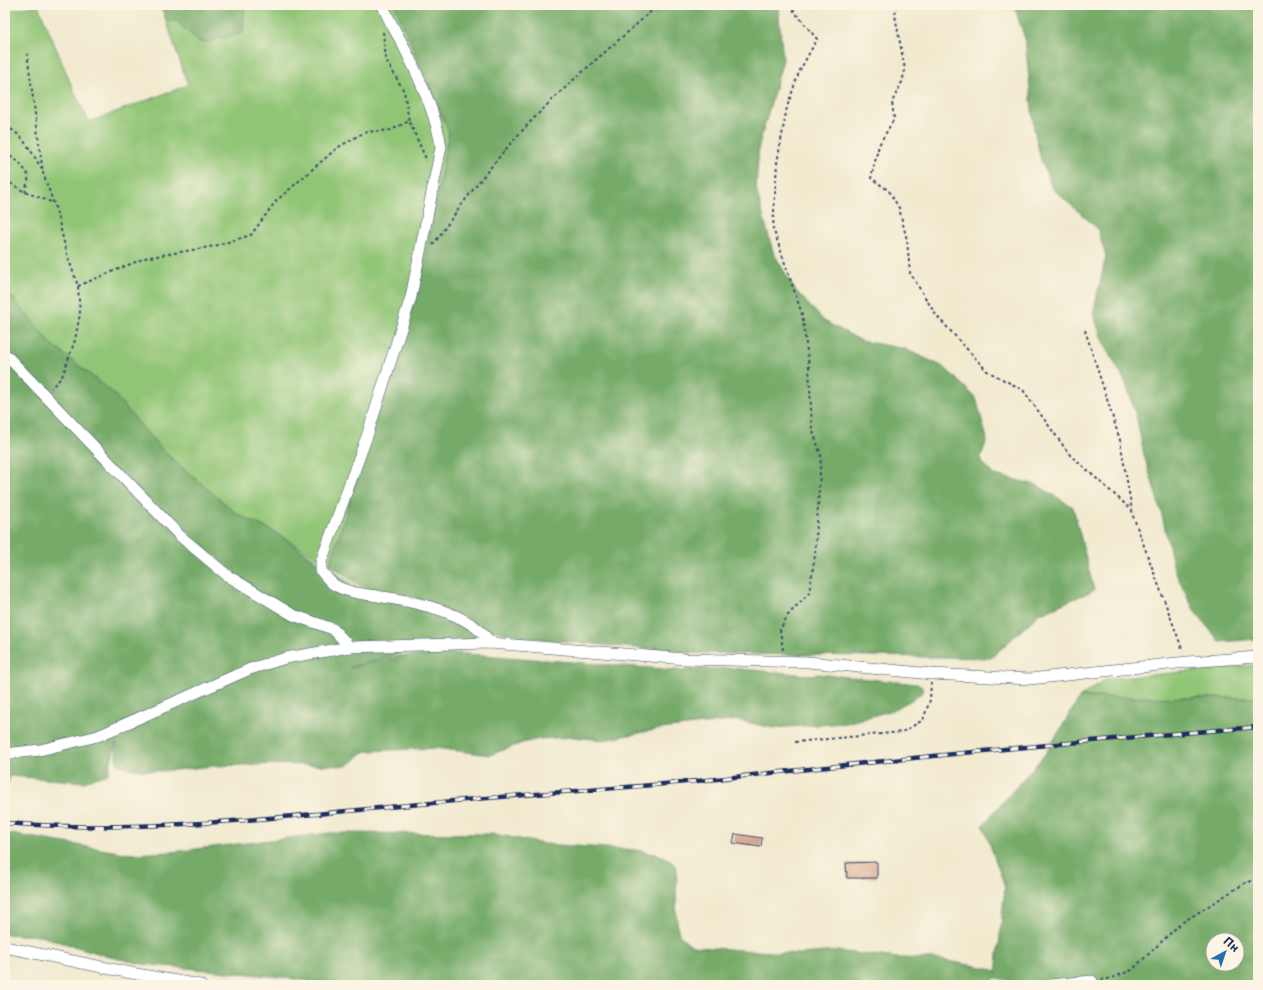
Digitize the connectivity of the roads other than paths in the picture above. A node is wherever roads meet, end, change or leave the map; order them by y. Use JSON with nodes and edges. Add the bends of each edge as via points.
{"nodes":[{"id":1,"x":383,"y":5,"type":"edge"},
{"id":2,"x":5,"y":354,"type":"edge"},
{"id":3,"x":490,"y":643,"type":"junction"},
{"id":4,"x":350,"y":647,"type":"junction"},
{"id":5,"x":1258,"y":657,"type":"edge"},
{"id":6,"x":5,"y":754,"type":"edge"},
{"id":7,"x":5,"y":947,"type":"edge"},
{"id":8,"x":1092,"y":981,"type":"road end"},
{"id":9,"x":200,"y":985,"type":"edge"},
{"id":10,"x":1049,"y":985,"type":"edge"}],
"edges":[{"from":1,"to":3,"type":"lane","via":[[439,129],[441,147],[411,297],[367,436],[321,562],[321,571],[332,584],[348,591],[407,601],[456,616],[485,634]]},
{"from":2,"to":4,"type":"lane","via":[[180,536],[228,576],[293,615],[333,630]]},
{"from":3,"to":4,"type":"lane"},
{"from":3,"to":5,"type":"lane","via":[[685,659],[808,662],[932,674],[1030,679]]},
{"from":4,"to":6,"type":"lane","via":[[286,658],[250,669],[98,736],[40,750]]},
{"from":7,"to":9,"type":"lane"},
{"from":8,"to":10,"type":"lane"}]}
